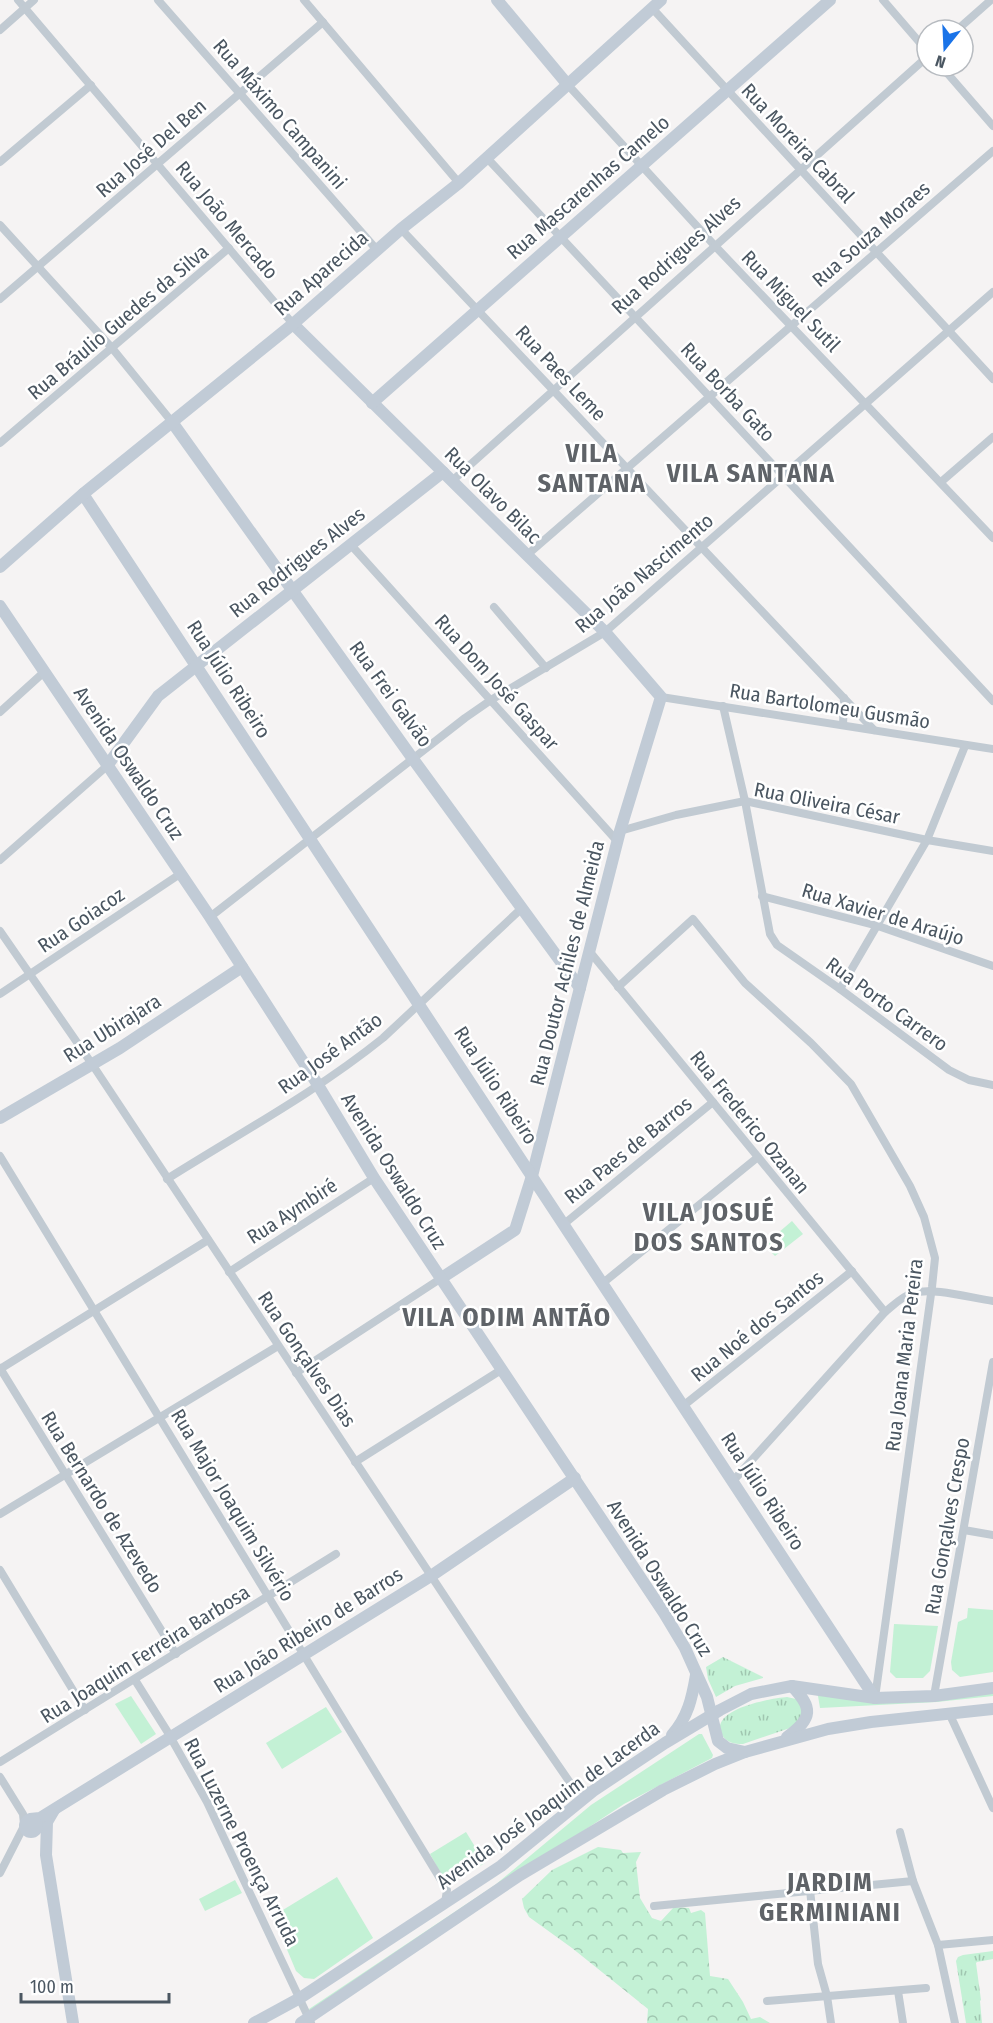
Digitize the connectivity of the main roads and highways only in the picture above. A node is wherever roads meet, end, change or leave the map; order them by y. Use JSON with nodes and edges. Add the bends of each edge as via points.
{"nodes":[{"id":1,"x":496,"y":0,"type":"edge"},
{"id":2,"x":830,"y":0,"type":"edge"},
{"id":3,"x":656,"y":4,"type":"edge"},
{"id":4,"x":568,"y":85,"type":"junction"},
{"id":5,"x":293,"y":324,"type":"junction"},
{"id":6,"x":372,"y":403,"type":"junction"},
{"id":7,"x":172,"y":422,"type":"junction"},
{"id":8,"x":447,"y":477,"type":"junction"},
{"id":9,"x":83,"y":494,"type":"junction"},
{"id":10,"x":0,"y":567,"type":"edge"},
{"id":11,"x":293,"y":591,"type":"junction"},
{"id":12,"x":0,"y":606,"type":"edge"},
{"id":13,"x":196,"y":665,"type":"junction"},
{"id":14,"x":661,"y":697,"type":"joint"},
{"id":15,"x":107,"y":766,"type":"junction"},
{"id":16,"x":242,"y":967,"type":"junction"},
{"id":17,"x":580,"y":988,"type":"junction"},
{"id":18,"x":0,"y":1118,"type":"edge"},
{"id":19,"x":532,"y":1176,"type":"junction"},
{"id":20,"x":440,"y":1279,"type":"junction"},
{"id":21,"x":575,"y":1478,"type":"junction"},
{"id":22,"x":696,"y":1673,"type":"junction"},
{"id":23,"x":792,"y":1686,"type":"junction"},
{"id":24,"x":993,"y":1688,"type":"edge"},
{"id":25,"x":876,"y":1698,"type":"junction"},
{"id":26,"x":993,"y":1710,"type":"edge"},
{"id":27,"x":712,"y":1714,"type":"junction"},
{"id":28,"x":665,"y":1743,"type":"junction"},
{"id":29,"x":779,"y":1743,"type":"junction"},
{"id":30,"x":745,"y":1752,"type":"junction"},
{"id":31,"x":56,"y":1807,"type":"junction"},
{"id":32,"x":46,"y":1855,"type":"junction"},
{"id":33,"x":307,"y":2022,"type":"edge"},
{"id":34,"x":73,"y":2023,"type":"edge"},
{"id":35,"x":254,"y":2023,"type":"edge"}],
"edges":[{"from":1,"to":4,"type":"main road"},
{"from":2,"to":6,"type":"main road","name":"Rua Mascarenhas Camelo"},
{"from":3,"to":4,"type":"main road","name":"Rua Aparecida"},
{"from":4,"to":5,"type":"main road","name":"Rua Aparecida"},
{"from":5,"to":6,"type":"main road","name":"Rua Olavo Bilac"},
{"from":5,"to":7,"type":"main road","name":"Rua Aparecida"},
{"from":6,"to":8,"type":"main road","name":"Rua Olavo Bilac"},
{"from":7,"to":9,"type":"main road","name":"Rua Aparecida"},
{"from":7,"to":11,"type":"main road","name":"Rua Frei Galvão"},
{"from":8,"to":11,"type":"main road","name":"Rua Rodrigues Alves"},
{"from":8,"to":14,"type":"main road","name":"Rua Olavo Bilac","via":[[605,632]]},
{"from":9,"to":10,"type":"main road","name":"Rua Aparecida"},
{"from":9,"to":13,"type":"main road","name":"Rua Júlio Ribeiro"},
{"from":11,"to":13,"type":"main road","name":"Rua Rodrigues Alves"},
{"from":11,"to":17,"type":"main road","name":"Rua Frei Galvão"},
{"from":12,"to":15,"type":"main road","name":"Avenida Oswaldo Cruz"},
{"from":13,"to":15,"type":"main road","name":"Rua Rodrigues Alves","via":[[158,696]]},
{"from":13,"to":19,"type":"main road","name":"Rua Júlio Ribeiro"},
{"from":14,"to":17,"type":"main road","name":"Rua Doutor Achiles de Almeida"},
{"from":15,"to":16,"type":"main road","name":"Avenida Oswaldo Cruz"},
{"from":16,"to":18,"type":"main road","name":"Rua Ubirajara","via":[[120,1048]]},
{"from":16,"to":20,"type":"main road","name":"Avenida Oswaldo Cruz"},
{"from":17,"to":19,"type":"main road","name":"Rua Doutor Achiles de Almeida"},
{"from":19,"to":20,"type":"main road","name":"Rua Doutor Achiles de Almeida","via":[[515,1230]]},
{"from":19,"to":25,"type":"main road","name":"Rua Júlio Ribeiro"},
{"from":20,"to":21,"type":"main road","name":"Avenida Oswaldo Cruz"},
{"from":21,"to":22,"type":"main road","name":"Avenida Oswaldo Cruz","via":[[664,1613]]},
{"from":21,"to":31,"type":"main road","name":"Rua João Ribeiro de Barros","via":[[431,1576]]},
{"from":22,"to":27,"type":"main road","name":"Avenida Oswaldo Cruz"},
{"from":22,"to":28,"type":"main road","via":[[690,1706]]},
{"from":23,"to":25,"type":"main road","name":"Avenida José Joaquim de Lacerda"},
{"from":23,"to":27,"type":"main road","name":"Avenida José Joaquim de Lacerda","via":[[751,1694]]},
{"from":23,"to":29,"type":"main road","via":[[806,1703],[808,1712],[802,1726]]},
{"from":24,"to":25,"type":"main road","name":"Avenida José Joaquim de Lacerda"},
{"from":26,"to":29,"type":"main road","name":"Avenida José Joaquim de Lacerda","via":[[871,1722]]},
{"from":27,"to":28,"type":"main road","name":"Avenida José Joaquim de Lacerda"},
{"from":27,"to":30,"type":"main road","name":"Avenida Oswaldo Cruz","via":[[718,1741],[727,1748]]},
{"from":28,"to":35,"type":"main road","name":"Avenida José Joaquim de Lacerda","via":[[593,1791],[501,1866],[300,1998]]},
{"from":29,"to":30,"type":"main road","name":"Avenida José Joaquim de Lacerda"},
{"from":30,"to":33,"type":"main road","name":"Avenida José Joaquim de Lacerda","via":[[663,1790],[520,1875]]},
{"from":31,"to":32,"type":"main road","via":[[47,1822]]},
{"from":31,"to":32,"type":"main road","name":"Rua João Ribeiro de Barros","via":[[27,1825]]},
{"from":32,"to":34,"type":"main road"}]}
